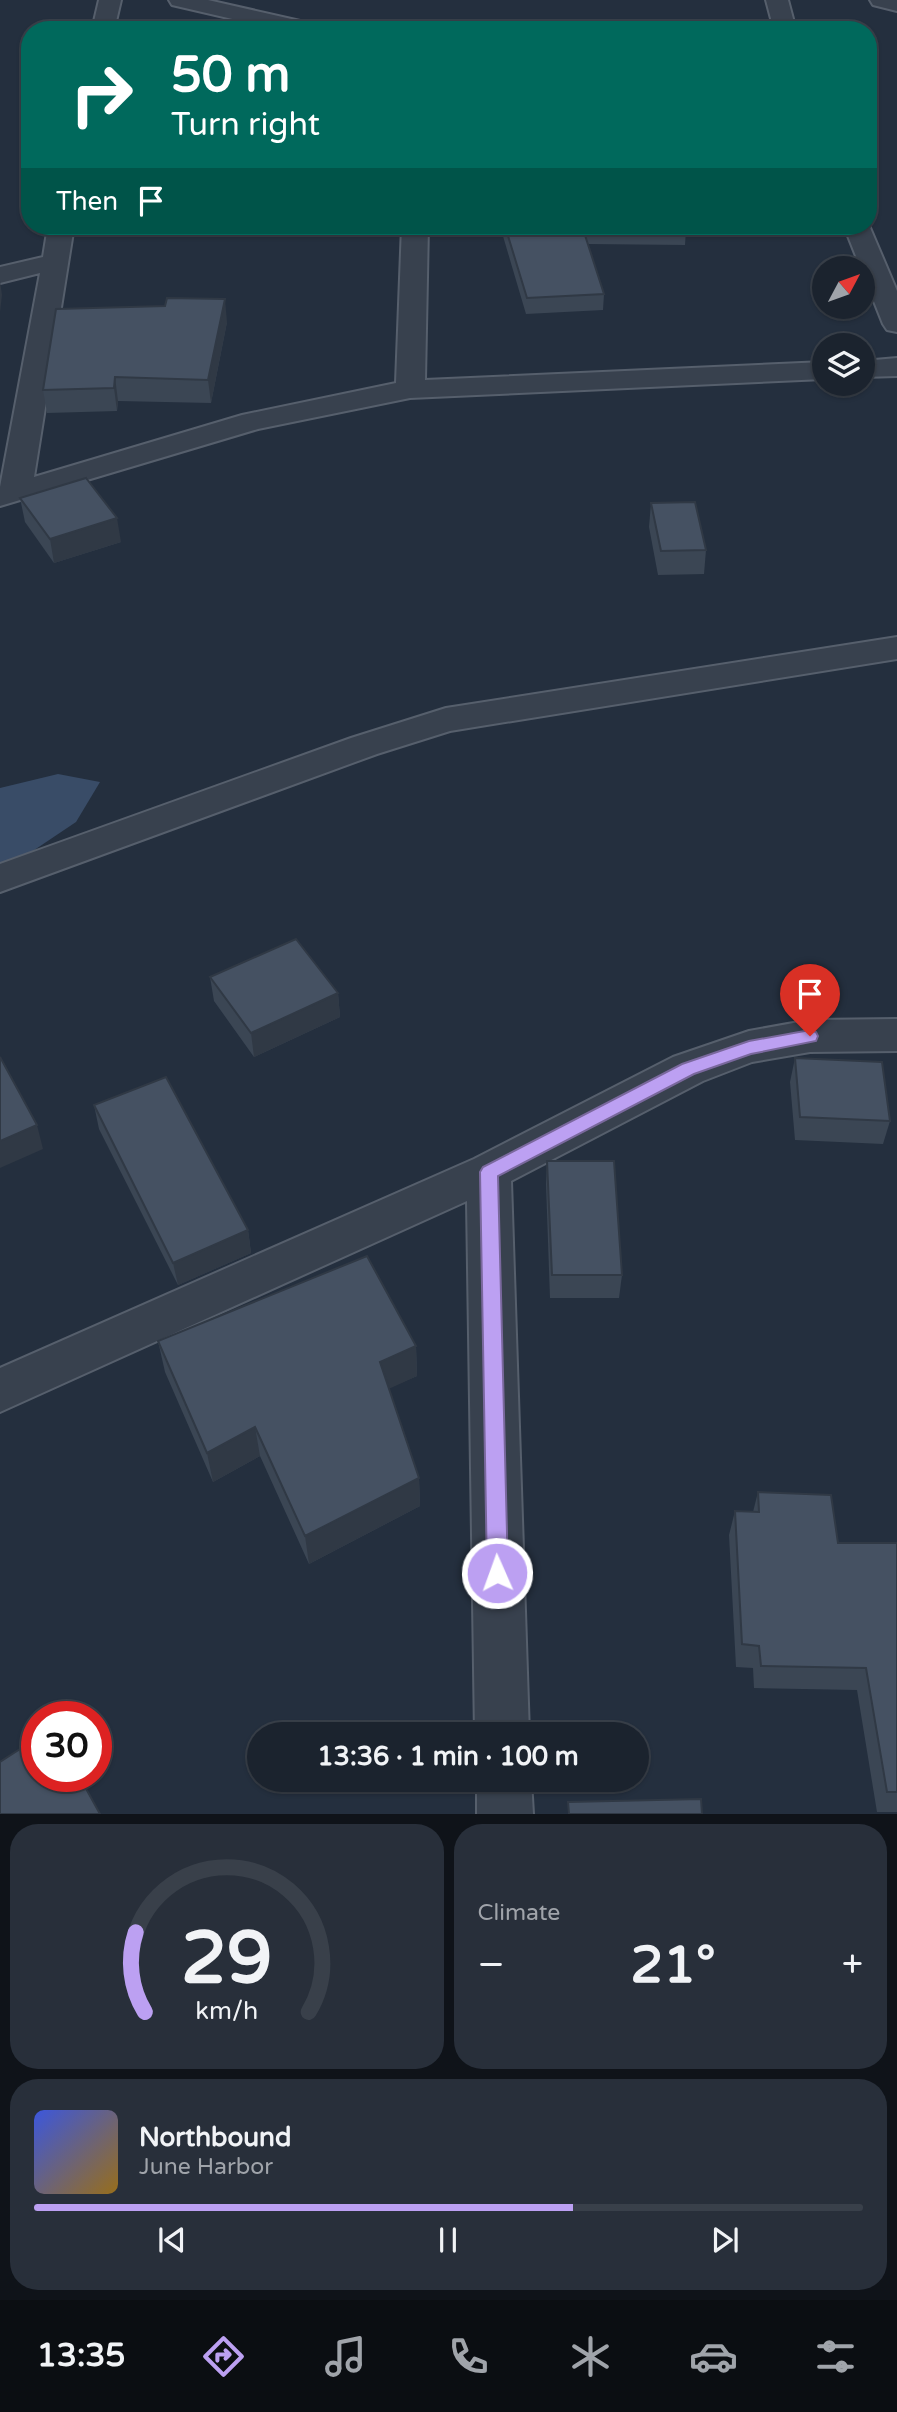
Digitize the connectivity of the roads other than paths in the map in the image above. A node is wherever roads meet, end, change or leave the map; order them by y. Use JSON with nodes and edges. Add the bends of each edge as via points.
{"nodes":[{"id":1,"x":110,"y":0,"type":"edge"},
{"id":2,"x":180,"y":0,"type":"edge"},
{"id":3,"x":777,"y":0,"type":"edge"},
{"id":4,"x":881,"y":0,"type":"edge"},
{"id":5,"x":897,"y":5,"type":"edge"},
{"id":6,"x":105,"y":21,"type":"edge"},
{"id":7,"x":271,"y":21,"type":"edge"},
{"id":8,"x":783,"y":21,"type":"edge"},
{"id":9,"x":59,"y":235,"type":"edge"},
{"id":10,"x":415,"y":235,"type":"edge"},
{"id":11,"x":861,"y":235,"type":"edge"},
{"id":12,"x":54,"y":262,"type":"junction"},
{"id":13,"x":0,"y":275,"type":"edge"},
{"id":14,"x":897,"y":324,"type":"edge"},
{"id":15,"x":897,"y":367,"type":"edge"},
{"id":16,"x":875,"y":368,"type":"edge"},
{"id":17,"x":812,"y":371,"type":"edge"},
{"id":18,"x":410,"y":389,"type":"junction"},
{"id":19,"x":8,"y":494,"type":"edge"},
{"id":20,"x":897,"y":648,"type":"edge"},
{"id":21,"x":0,"y":878,"type":"edge"},
{"id":22,"x":897,"y":1035,"type":"edge"},
{"id":23,"x":489,"y":1172,"type":"junction"},
{"id":24,"x":0,"y":1391,"type":"edge"},
{"id":25,"x":502,"y":1722,"type":"edge"},
{"id":26,"x":504,"y":1792,"type":"edge"},
{"id":27,"x":505,"y":1814,"type":"edge"}],
"edges":[{"from":1,"to":6,"type":"street"},
{"from":2,"to":7,"type":"street"},
{"from":3,"to":8,"type":"street"},
{"from":4,"to":5,"type":"street"},
{"from":9,"to":12,"type":"street"},
{"from":10,"to":18,"type":"street"},
{"from":11,"to":14,"type":"street"},
{"from":12,"to":13,"type":"street"},
{"from":12,"to":19,"type":"street"},
{"from":15,"to":16,"type":"street"},
{"from":17,"to":18,"type":"street"},
{"from":18,"to":19,"type":"street","via":[[252,421]]},
{"from":20,"to":21,"type":"street","via":[[446,720]]},
{"from":22,"to":23,"type":"street","via":[[810,1036],[749,1047],[688,1069]]},
{"from":23,"to":24,"type":"street"},
{"from":23,"to":25,"type":"street"},
{"from":26,"to":27,"type":"street"}]}
